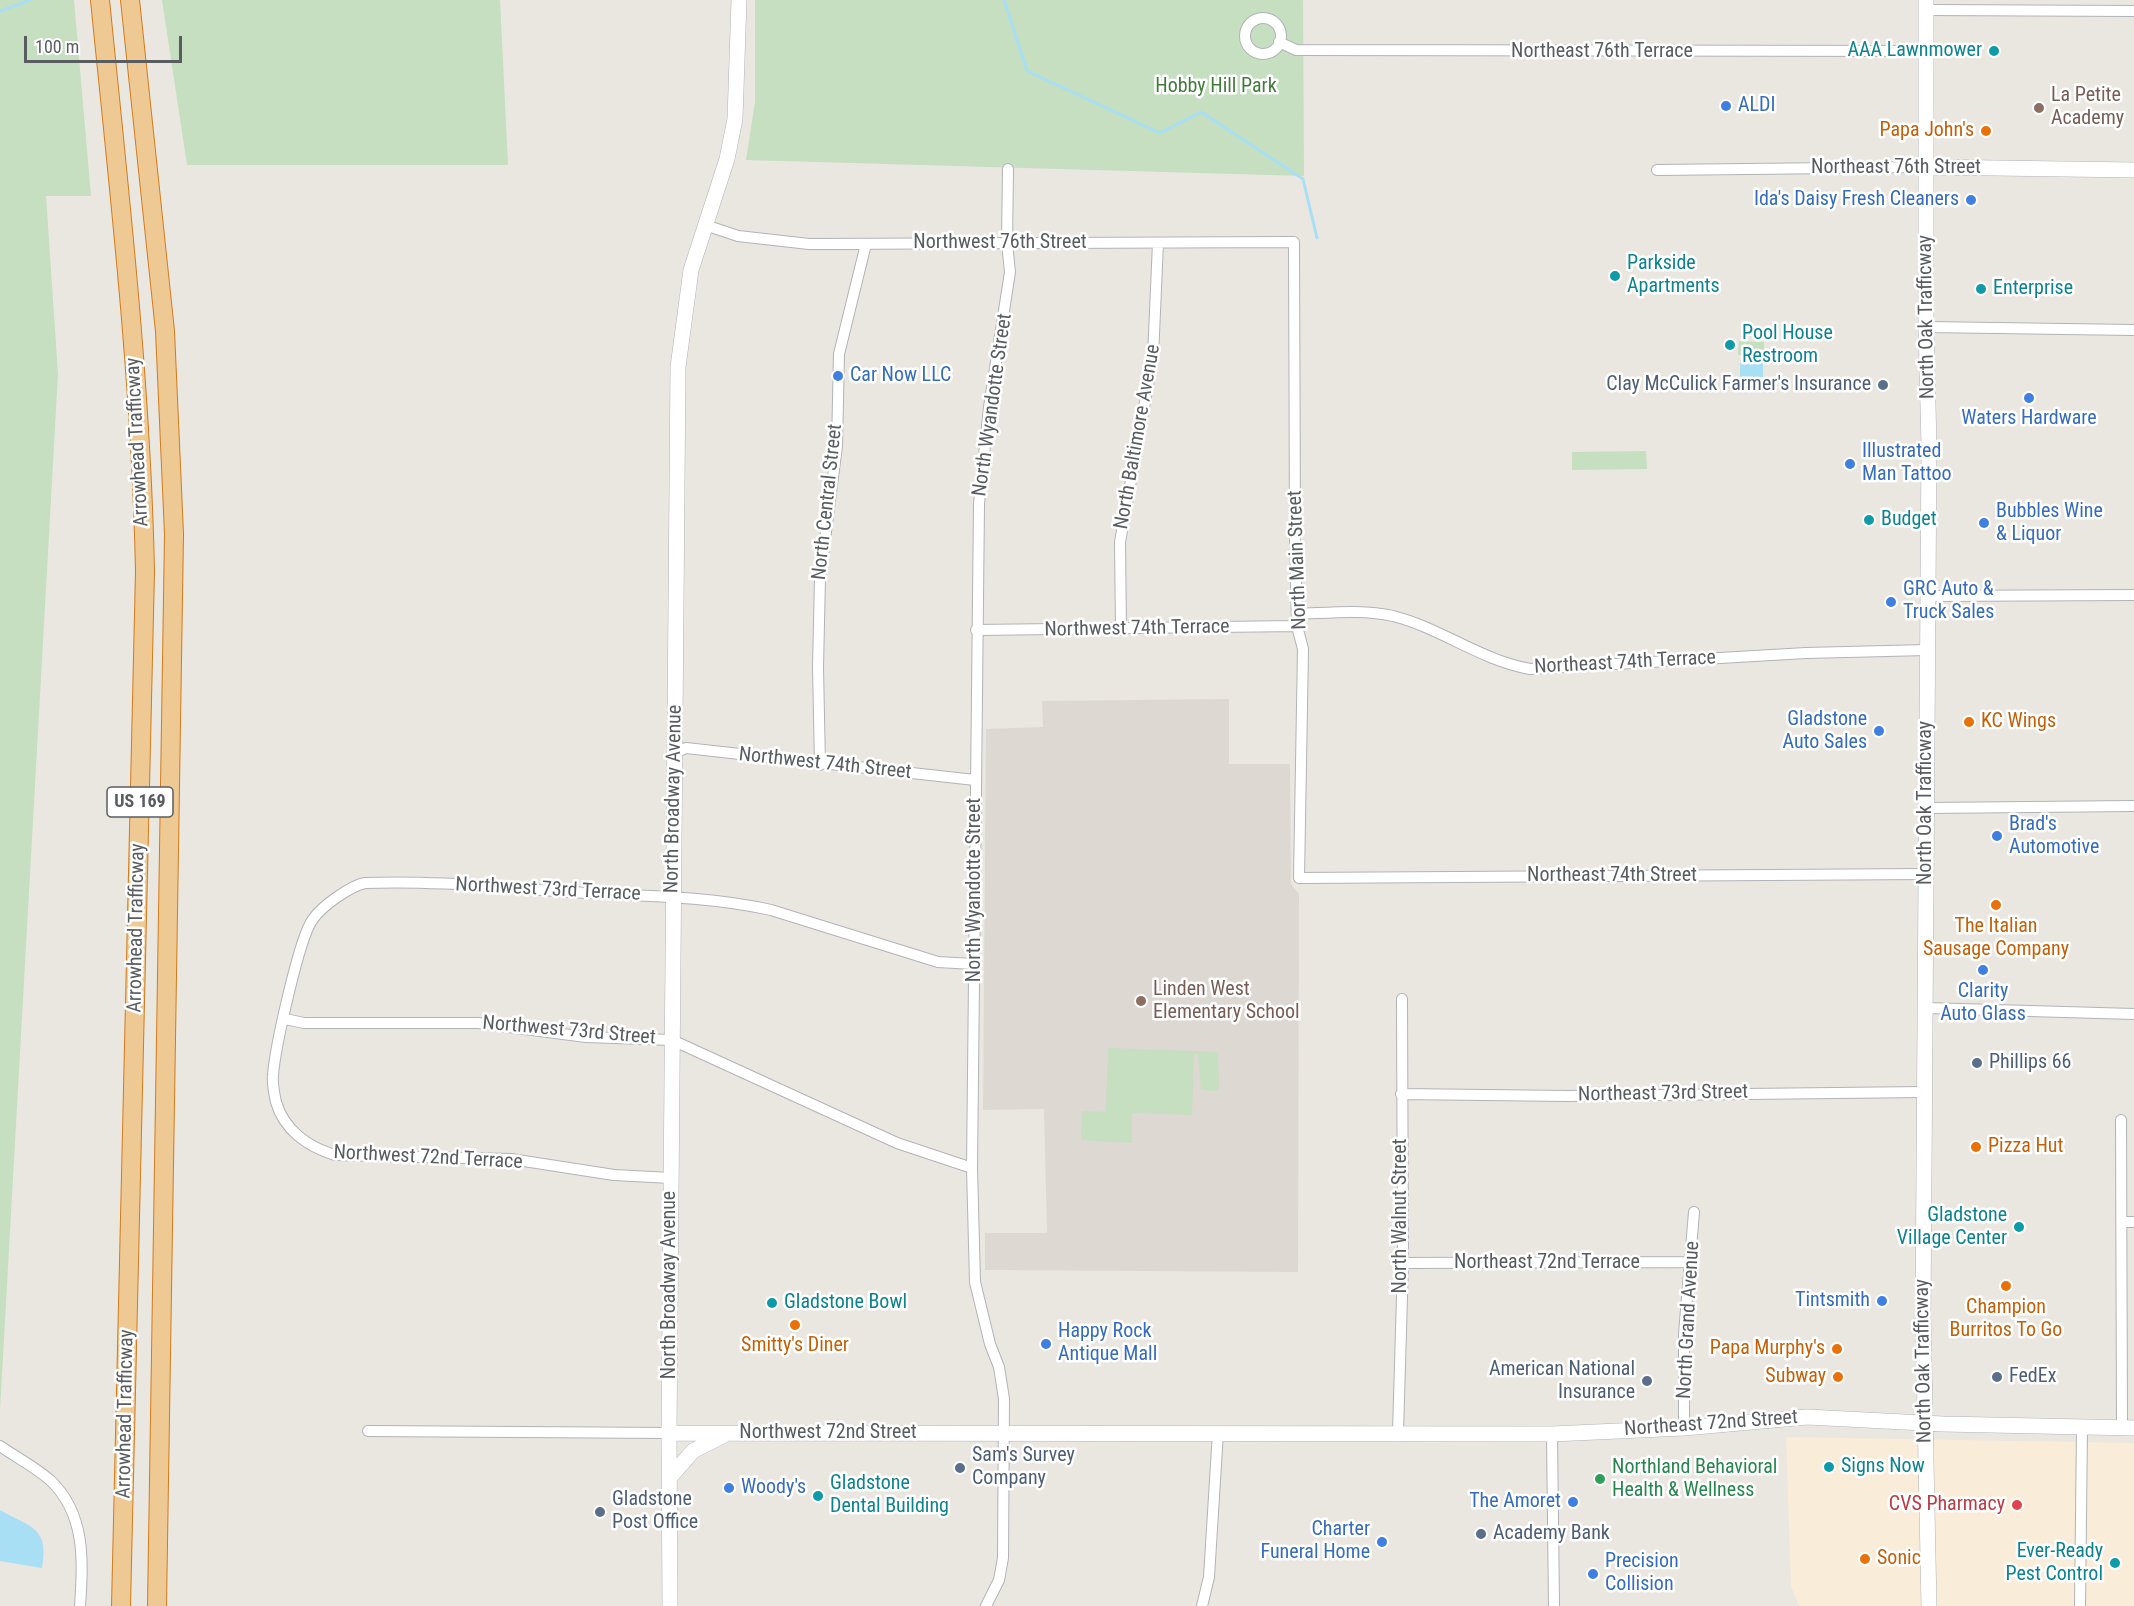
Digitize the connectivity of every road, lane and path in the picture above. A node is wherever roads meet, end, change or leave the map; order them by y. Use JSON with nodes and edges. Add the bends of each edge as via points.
{"nodes":[{"id":1,"x":100,"y":0,"type":"edge"},
{"id":2,"x":130,"y":0,"type":"edge"},
{"id":3,"x":739,"y":0,"type":"edge"},
{"id":4,"x":1926,"y":5,"type":"edge"},
{"id":5,"x":2134,"y":11,"type":"edge"},
{"id":6,"x":1279,"y":42,"type":"dead end"},
{"id":7,"x":1926,"y":51,"type":"junction"},
{"id":8,"x":1925,"y":167,"type":"junction"},
{"id":9,"x":1008,"y":169,"type":"dead end"},
{"id":10,"x":1657,"y":170,"type":"dead end"},
{"id":11,"x":2134,"y":170,"type":"edge"},
{"id":12,"x":708,"y":226,"type":"junction"},
{"id":13,"x":1294,"y":242,"type":"joint"},
{"id":14,"x":1007,"y":243,"type":"junction"},
{"id":15,"x":1158,"y":243,"type":"junction"},
{"id":16,"x":866,"y":244,"type":"junction"},
{"id":17,"x":1926,"y":327,"type":"junction"},
{"id":18,"x":2134,"y":330,"type":"edge"},
{"id":19,"x":1928,"y":596,"type":"junction"},
{"id":20,"x":2134,"y":596,"type":"edge"},
{"id":21,"x":1297,"y":614,"type":"junction"},
{"id":22,"x":1297,"y":626,"type":"junction"},
{"id":23,"x":976,"y":630,"type":"junction"},
{"id":24,"x":1121,"y":630,"type":"junction"},
{"id":25,"x":1927,"y":650,"type":"junction"},
{"id":26,"x":675,"y":753,"type":"junction"},
{"id":27,"x":820,"y":765,"type":"junction"},
{"id":28,"x":975,"y":780,"type":"junction"},
{"id":29,"x":2134,"y":806,"type":"edge"},
{"id":30,"x":1927,"y":808,"type":"junction"},
{"id":31,"x":1925,"y":874,"type":"junction"},
{"id":32,"x":1299,"y":878,"type":"joint"},
{"id":33,"x":673,"y":896,"type":"junction"},
{"id":34,"x":974,"y":964,"type":"junction"},
{"id":35,"x":1402,"y":999,"type":"dead end"},
{"id":36,"x":1925,"y":1008,"type":"junction"},
{"id":37,"x":2134,"y":1014,"type":"edge"},
{"id":38,"x":285,"y":1019,"type":"junction"},
{"id":39,"x":672,"y":1040,"type":"junction"},
{"id":40,"x":1924,"y":1092,"type":"junction"},
{"id":41,"x":1401,"y":1094,"type":"junction"},
{"id":42,"x":2121,"y":1120,"type":"dead end"},
{"id":43,"x":297,"y":1136,"type":"joint"},
{"id":44,"x":972,"y":1168,"type":"junction"},
{"id":45,"x":671,"y":1178,"type":"junction"},
{"id":46,"x":1694,"y":1212,"type":"dead end"},
{"id":47,"x":2122,"y":1222,"type":"junction"},
{"id":48,"x":2134,"y":1222,"type":"edge"},
{"id":49,"x":1692,"y":1262,"type":"junction"},
{"id":50,"x":1403,"y":1263,"type":"junction"},
{"id":51,"x":1923,"y":1423,"type":"junction"},
{"id":52,"x":1684,"y":1428,"type":"junction"},
{"id":53,"x":2082,"y":1428,"type":"junction"},
{"id":54,"x":2128,"y":1428,"type":"edge"},
{"id":55,"x":368,"y":1431,"type":"dead end"},
{"id":56,"x":1005,"y":1432,"type":"junction"},
{"id":57,"x":1218,"y":1432,"type":"junction"},
{"id":58,"x":1288,"y":1432,"type":"joint"},
{"id":59,"x":1398,"y":1432,"type":"junction"},
{"id":60,"x":669,"y":1433,"type":"junction"},
{"id":61,"x":727,"y":1433,"type":"junction"},
{"id":62,"x":1552,"y":1434,"type":"junction"},
{"id":63,"x":0,"y":1446,"type":"edge"},
{"id":64,"x":671,"y":1476,"type":"junction"},
{"id":65,"x":80,"y":1606,"type":"edge"},
{"id":66,"x":121,"y":1606,"type":"edge"},
{"id":67,"x":157,"y":1606,"type":"edge"},
{"id":68,"x":670,"y":1606,"type":"edge"},
{"id":69,"x":987,"y":1606,"type":"edge"},
{"id":70,"x":1202,"y":1606,"type":"edge"},
{"id":71,"x":1554,"y":1606,"type":"edge"},
{"id":72,"x":1929,"y":1606,"type":"edge"},
{"id":73,"x":2080,"y":1606,"type":"edge"}],
"edges":[{"from":1,"to":66,"type":"highway","name":"Arrowhead Trafficway","number":"US 169","via":[[137,402],[145,571]]},
{"from":2,"to":67,"type":"highway","name":"Arrowhead Trafficway","number":"US 169","via":[[165,331],[174,534]]},
{"from":3,"to":12,"type":"main road","name":"North Broadway Avenue","via":[[735,119]]},
{"from":4,"to":5,"type":"street"},
{"from":4,"to":7,"type":"main road","name":"North Oak Trafficway"},
{"from":6,"to":7,"type":"street","name":"Northeast 76th Terrace","via":[[1296,50]]},
{"from":7,"to":8,"type":"main road","name":"North Oak Trafficway"},
{"from":8,"to":10,"type":"street","name":"Northeast 76th Street"},
{"from":8,"to":11,"type":"main road","name":"Northeast 76th Street"},
{"from":8,"to":17,"type":"main road","name":"North Oak Trafficway"},
{"from":9,"to":14,"type":"street","name":"North Wyandotte Street"},
{"from":12,"to":16,"type":"street","name":"Northwest 76th Street","via":[[738,236],[782,242]]},
{"from":12,"to":26,"type":"main road","name":"North Broadway Avenue","via":[[691,270],[678,366]]},
{"from":13,"to":15,"type":"street","name":"Northwest 76th Street"},
{"from":13,"to":21,"type":"street","name":"North Main Street"},
{"from":14,"to":15,"type":"street","name":"Northwest 76th Street"},
{"from":14,"to":16,"type":"street","name":"Northwest 76th Street"},
{"from":14,"to":23,"type":"street","name":"North Wyandotte Street","via":[[1010,272],[989,407],[980,504]]},
{"from":15,"to":24,"type":"street","name":"North Baltimore Avenue","via":[[1153,357],[1120,542]]},
{"from":16,"to":27,"type":"street","name":"North Central Street","via":[[839,354],[837,446],[820,578]]},
{"from":17,"to":18,"type":"street"},
{"from":17,"to":19,"type":"main road","name":"North Oak Trafficway"},
{"from":19,"to":20,"type":"street"},
{"from":19,"to":25,"type":"main road","name":"North Oak Trafficway"},
{"from":21,"to":22,"type":"street","name":"North Main Street"},
{"from":21,"to":25,"type":"street","name":"Northeast 74th Terrace","via":[[1363,612],[1393,616],[1487,657],[1530,669]]},
{"from":22,"to":24,"type":"street","name":"Northwest 74th Terrace"},
{"from":22,"to":32,"type":"street","name":"North Main Street","via":[[1303,650]]},
{"from":23,"to":24,"type":"street","name":"Northwest 74th Terrace"},
{"from":23,"to":28,"type":"street","name":"North Wyandotte Street"},
{"from":25,"to":30,"type":"main road","name":"North Oak Trafficway"},
{"from":26,"to":27,"type":"street","name":"Northwest 74th Street","via":[[686,748]]},
{"from":26,"to":33,"type":"main road","name":"North Broadway Avenue"},
{"from":27,"to":28,"type":"street","name":"Northwest 74th Street"},
{"from":28,"to":34,"type":"street","name":"North Wyandotte Street"},
{"from":29,"to":30,"type":"street"},
{"from":30,"to":31,"type":"main road","name":"North Oak Trafficway"},
{"from":31,"to":32,"type":"street","name":"Northeast 74th Street"},
{"from":31,"to":36,"type":"main road","name":"North Oak Trafficway"},
{"from":33,"to":34,"type":"street","name":"Northwest 73rd Terrace","via":[[771,910],[938,962]]},
{"from":33,"to":38,"type":"street","name":"Northwest 73rd Terrace","via":[[372,883],[352,887],[313,918],[305,933]]},
{"from":33,"to":39,"type":"main road","name":"North Broadway Avenue"},
{"from":34,"to":44,"type":"street","name":"North Wyandotte Street"},
{"from":35,"to":41,"type":"street","name":"North Walnut Street"},
{"from":36,"to":37,"type":"street"},
{"from":36,"to":40,"type":"main road","name":"North Oak Trafficway"},
{"from":38,"to":39,"type":"street","name":"Northwest 73rd Street","via":[[304,1023],[478,1023],[586,1036]]},
{"from":38,"to":43,"type":"street","name":"Northwest 73rd Terrace","via":[[273,1071],[274,1091],[282,1116]]},
{"from":39,"to":44,"type":"street","name":"Northwest 73rd Street","via":[[897,1143]]},
{"from":39,"to":45,"type":"main road","name":"North Broadway Avenue"},
{"from":40,"to":41,"type":"street","name":"Northeast 73rd Street"},
{"from":40,"to":51,"type":"main road","name":"North Oak Trafficway"},
{"from":41,"to":50,"type":"street","name":"North Walnut Street"},
{"from":42,"to":47,"type":"street"},
{"from":43,"to":45,"type":"street","name":"Northwest 72nd Terrace","via":[[334,1155],[511,1160],[615,1175]]},
{"from":44,"to":56,"type":"street","name":"North Wyandotte Street","via":[[975,1282],[1002,1383]]},
{"from":45,"to":60,"type":"main road","name":"North Broadway Avenue"},
{"from":46,"to":49,"type":"street","name":"North Grand Avenue"},
{"from":47,"to":48,"type":"street"},
{"from":47,"to":54,"type":"street"},
{"from":49,"to":50,"type":"street","name":"Northeast 72nd Terrace"},
{"from":49,"to":52,"type":"street","name":"North Grand Avenue","via":[[1684,1334]]},
{"from":50,"to":59,"type":"street","name":"North Walnut Street"},
{"from":51,"to":52,"type":"main road","name":"Northeast 72nd Street","via":[[1807,1417]]},
{"from":51,"to":53,"type":"main road","name":"Northeast 72nd Street"},
{"from":51,"to":72,"type":"main road","name":"North Oak Trafficway"},
{"from":52,"to":62,"type":"main road","name":"Northeast 72nd Street"},
{"from":53,"to":54,"type":"main road","name":"Northeast 72nd Street"},
{"from":53,"to":73,"type":"street"},
{"from":55,"to":60,"type":"street","name":"Northwest 72nd Street"},
{"from":56,"to":57,"type":"main road","name":"Northwest 72nd Street"},
{"from":56,"to":61,"type":"main road","name":"Northwest 72nd Street"},
{"from":56,"to":69,"type":"street","name":"North Wyandotte Street","via":[[1003,1558],[999,1580]]},
{"from":57,"to":58,"type":"main road","name":"Northwest 72nd Street"},
{"from":57,"to":70,"type":"street","via":[[1209,1576]]},
{"from":58,"to":59,"type":"main road","name":"Northeast 72nd Street"},
{"from":59,"to":62,"type":"main road","name":"Northeast 72nd Street"},
{"from":60,"to":61,"type":"main road","name":"Northwest 72nd Street"},
{"from":60,"to":64,"type":"main road","name":"North Broadway Avenue"},
{"from":61,"to":64,"type":"main road","via":[[693,1451]]},
{"from":62,"to":71,"type":"street"},
{"from":63,"to":65,"type":"street","via":[[48,1478],[63,1496],[76,1523],[83,1556]]},
{"from":64,"to":68,"type":"main road","name":"North Broadway Avenue"}]}
